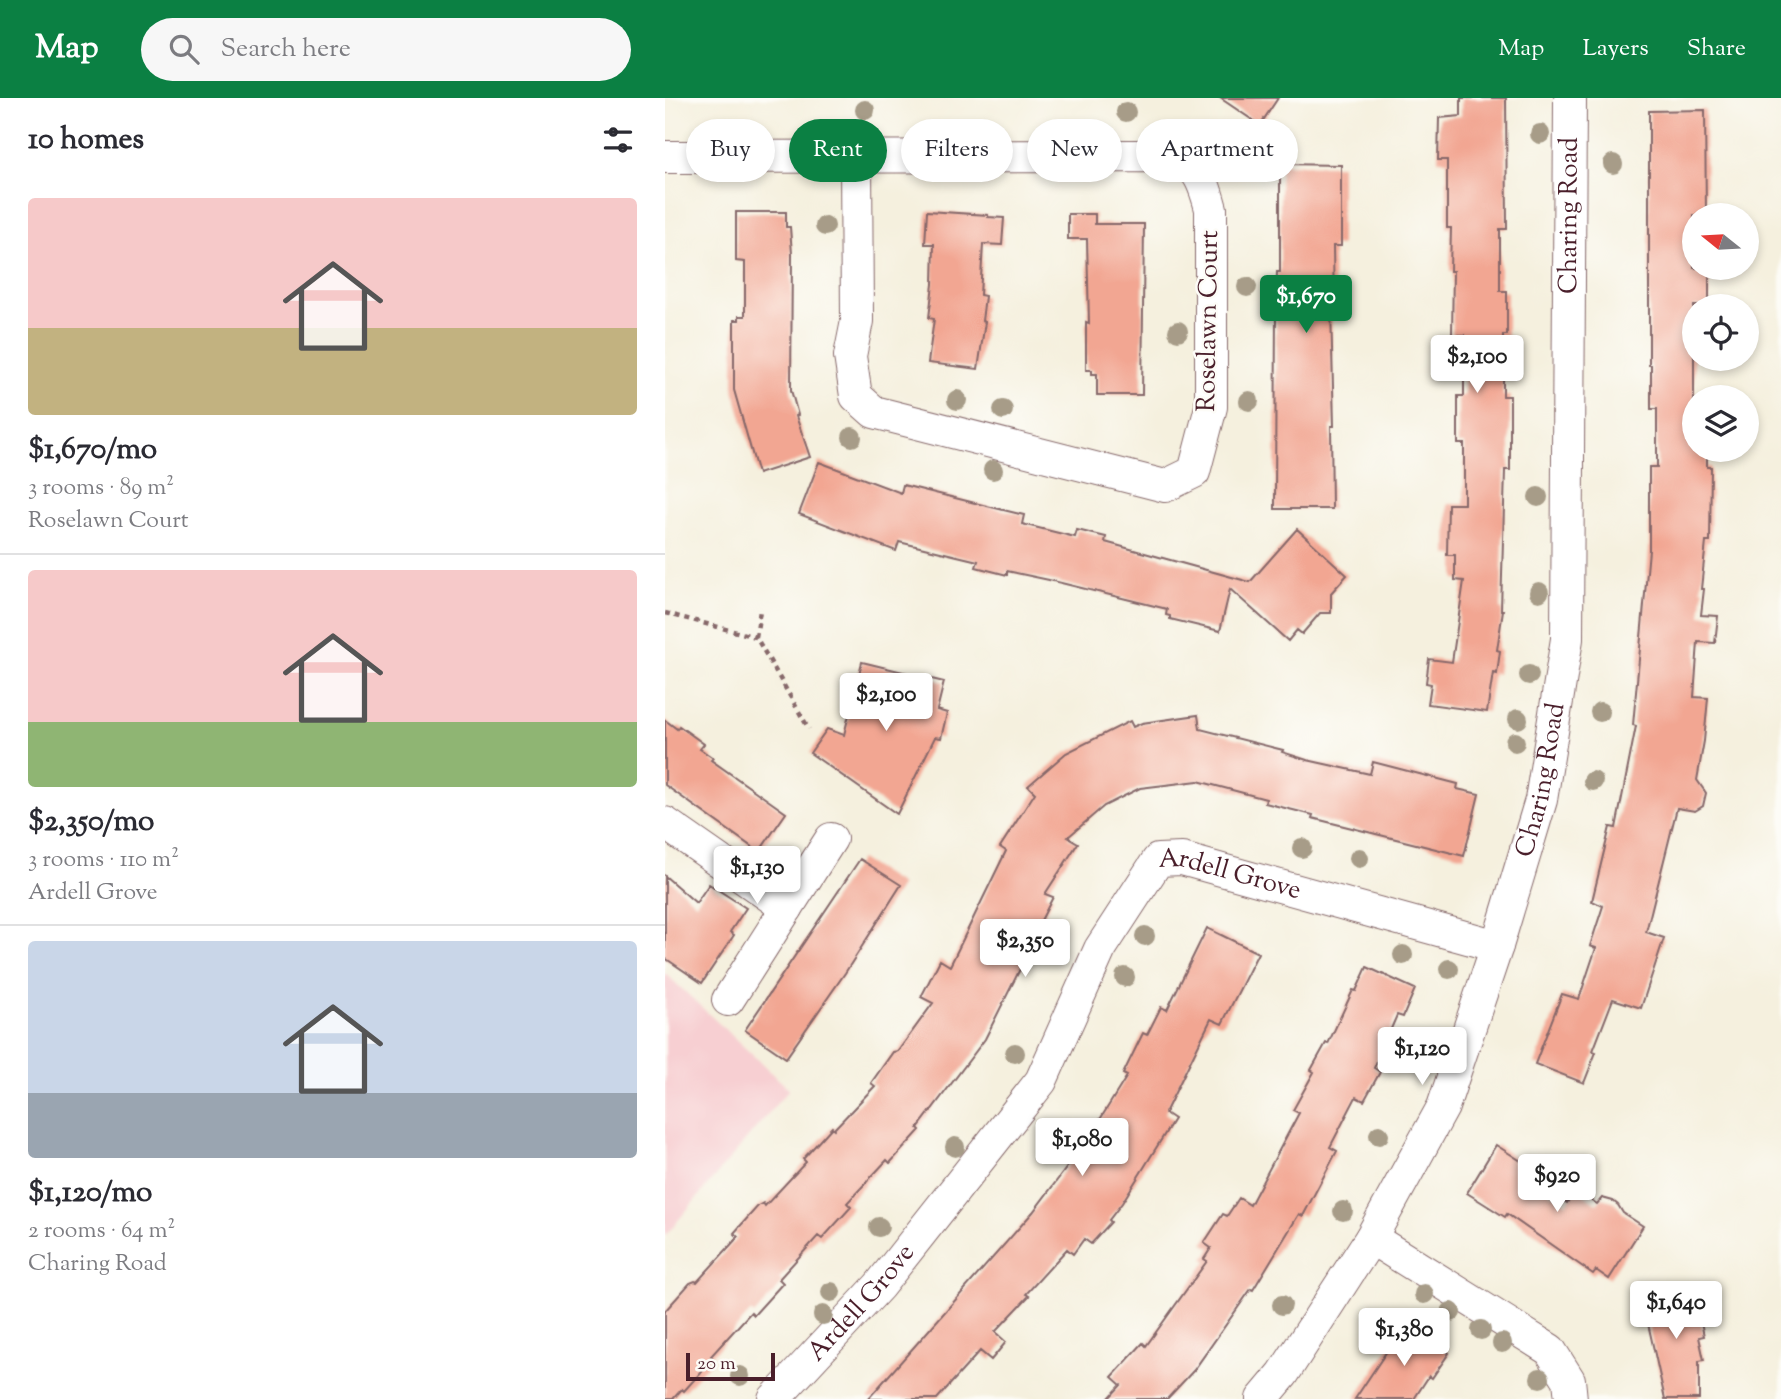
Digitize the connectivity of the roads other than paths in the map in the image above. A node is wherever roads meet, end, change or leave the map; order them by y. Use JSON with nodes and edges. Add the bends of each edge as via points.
{"nodes":[{"id":1,"x":1570,"y":98,"type":"edge"},
{"id":2,"x":789,"y":156,"type":"edge"},
{"id":3,"x":856,"y":156,"type":"joint"},
{"id":4,"x":665,"y":157,"type":"edge"},
{"id":5,"x":665,"y":823,"type":"edge"},
{"id":6,"x":831,"y":839,"type":"dead end"},
{"id":7,"x":787,"y":908,"type":"junction"},
{"id":8,"x":1497,"y":946,"type":"junction"},
{"id":9,"x":728,"y":1000,"type":"dead end"},
{"id":10,"x":1371,"y":1238,"type":"junction"},
{"id":11,"x":774,"y":1399,"type":"edge"},
{"id":12,"x":1262,"y":1399,"type":"edge"},
{"id":13,"x":1571,"y":1399,"type":"edge"}],
"edges":[{"from":1,"to":8,"type":"street","name":"Charing Road","via":[[1567,639],[1541,800]]},
{"from":2,"to":4,"type":"street","name":"Roselawn Court"},
{"from":3,"to":3,"type":"street","name":"Roselawn Court","via":[[857,321],[851,356],[856,396],[874,412],[1165,486],[1194,472],[1211,407],[1211,209],[1203,178],[1180,160],[1153,156]]},
{"from":5,"to":7,"type":"street"},
{"from":6,"to":7,"type":"street"},
{"from":7,"to":9,"type":"street"},
{"from":8,"to":10,"type":"street","name":"Charing Road","via":[[1443,1107]]},
{"from":8,"to":11,"type":"street","name":"Ardell Grove","via":[[1182,859],[1158,860],[1100,949],[1041,1081],[879,1286]]},
{"from":10,"to":12,"type":"street","name":"Charing Road"},
{"from":10,"to":13,"type":"street","via":[[1550,1350],[1569,1380]]}]}
